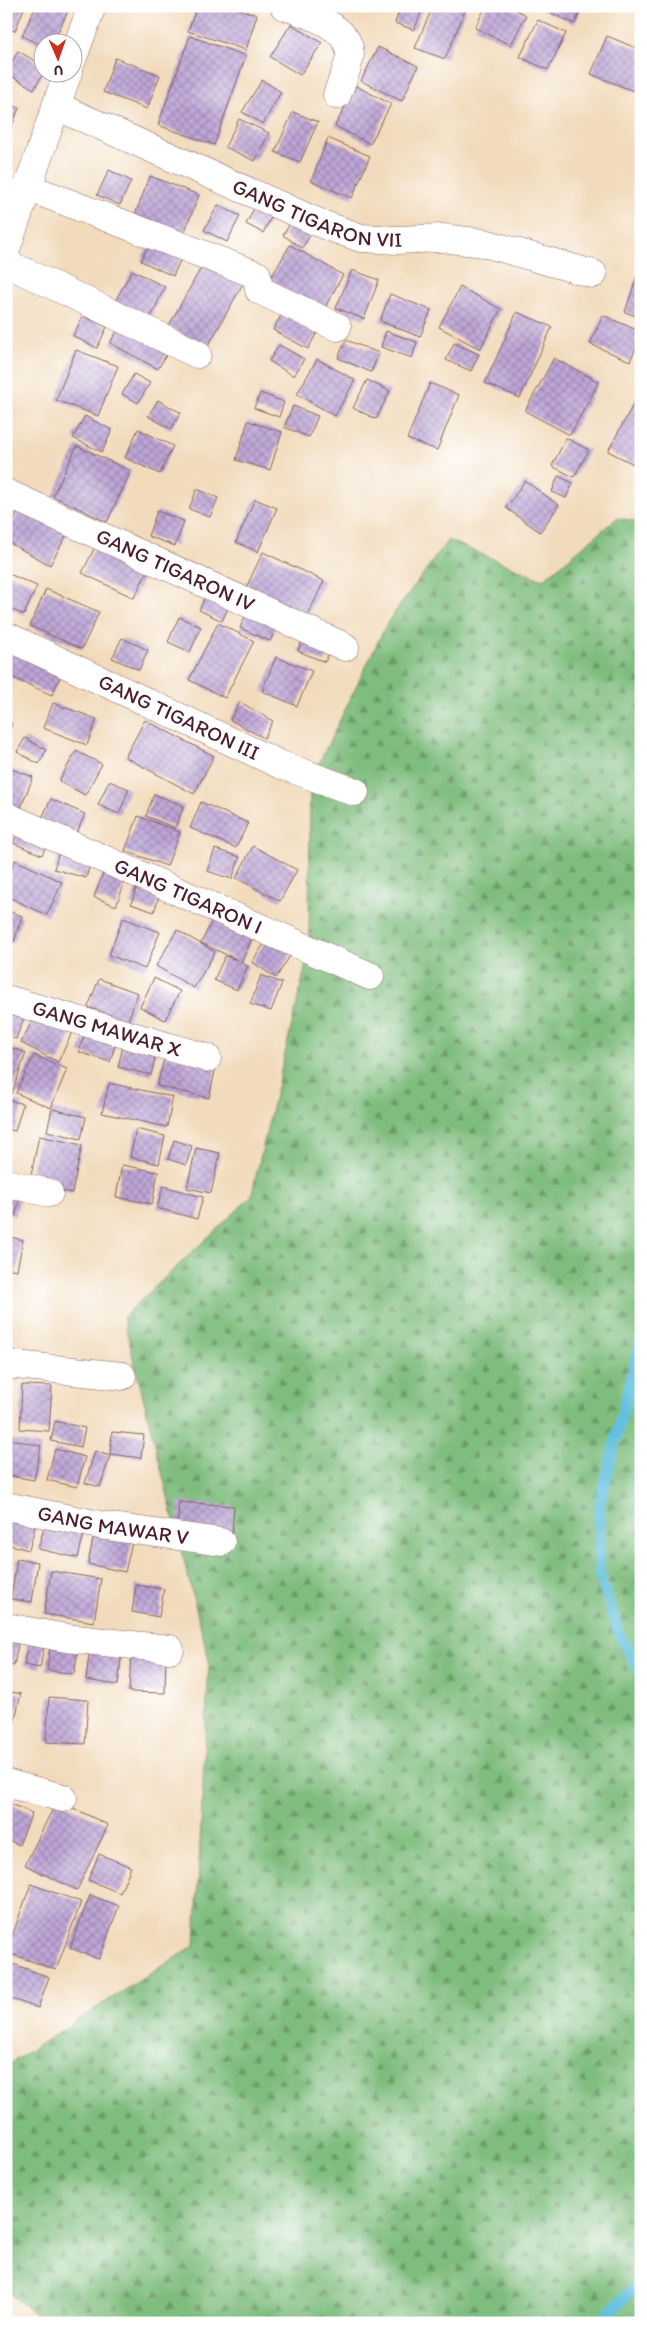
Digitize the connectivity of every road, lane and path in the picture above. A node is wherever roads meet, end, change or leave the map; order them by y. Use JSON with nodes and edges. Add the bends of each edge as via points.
{"nodes":[{"id":1,"x":92,"y":6,"type":"edge"},
{"id":2,"x":284,"y":6,"type":"edge"},
{"id":3,"x":82,"y":33,"type":"edge"},
{"id":4,"x":64,"y":82,"type":"edge"},
{"id":5,"x":337,"y":95,"type":"dead end"},
{"id":6,"x":56,"y":106,"type":"junction"},
{"id":7,"x":27,"y":187,"type":"junction"},
{"id":8,"x":6,"y":249,"type":"edge"},
{"id":9,"x":6,"y":263,"type":"edge"},
{"id":10,"x":593,"y":274,"type":"dead end"},
{"id":11,"x":337,"y":327,"type":"dead end"},
{"id":12,"x":197,"y":354,"type":"dead end"},
{"id":13,"x":6,"y":493,"type":"edge"},
{"id":14,"x":6,"y":636,"type":"edge"},
{"id":15,"x":345,"y":647,"type":"dead end"},
{"id":16,"x":355,"y":792,"type":"dead end"},
{"id":17,"x":6,"y":816,"type":"edge"},
{"id":18,"x":370,"y":976,"type":"dead end"},
{"id":19,"x":6,"y":999,"type":"edge"},
{"id":20,"x":207,"y":1058,"type":"dead end"},
{"id":21,"x":6,"y":1183,"type":"edge"},
{"id":22,"x":49,"y":1194,"type":"dead end"},
{"id":23,"x":6,"y":1364,"type":"edge"},
{"id":24,"x":122,"y":1376,"type":"dead end"},
{"id":25,"x":6,"y":1506,"type":"edge"},
{"id":26,"x":221,"y":1542,"type":"dead end"},
{"id":27,"x":6,"y":1627,"type":"edge"},
{"id":28,"x":170,"y":1649,"type":"dead end"},
{"id":29,"x":6,"y":1783,"type":"edge"},
{"id":30,"x":63,"y":1798,"type":"dead end"}],
"edges":[{"from":1,"to":3,"type":"street"},
{"from":2,"to":5,"type":"street","via":[[323,22],[347,41],[350,55]]},
{"from":4,"to":6,"type":"street"},
{"from":6,"to":7,"type":"street"},
{"from":6,"to":10,"type":"street","name":"GANG TIGARON VII","via":[[324,225],[361,238],[442,238],[484,243]]},
{"from":7,"to":8,"type":"street"},
{"from":7,"to":11,"type":"street","via":[[257,276],[259,290]]},
{"from":9,"to":12,"type":"street"},
{"from":13,"to":15,"type":"street","name":"GANG TIGARON IV"},
{"from":14,"to":16,"type":"street","name":"GANG TIGARON III","via":[[279,764]]},
{"from":17,"to":18,"type":"street","name":"GANG TIGARON I"},
{"from":19,"to":20,"type":"street","name":"GANG MAWAR X"},
{"from":21,"to":22,"type":"street"},
{"from":23,"to":24,"type":"street"},
{"from":25,"to":26,"type":"street","name":"GANG MAWAR V","via":[[105,1526]]},
{"from":27,"to":28,"type":"street","via":[[66,1638]]},
{"from":29,"to":30,"type":"street"}]}
